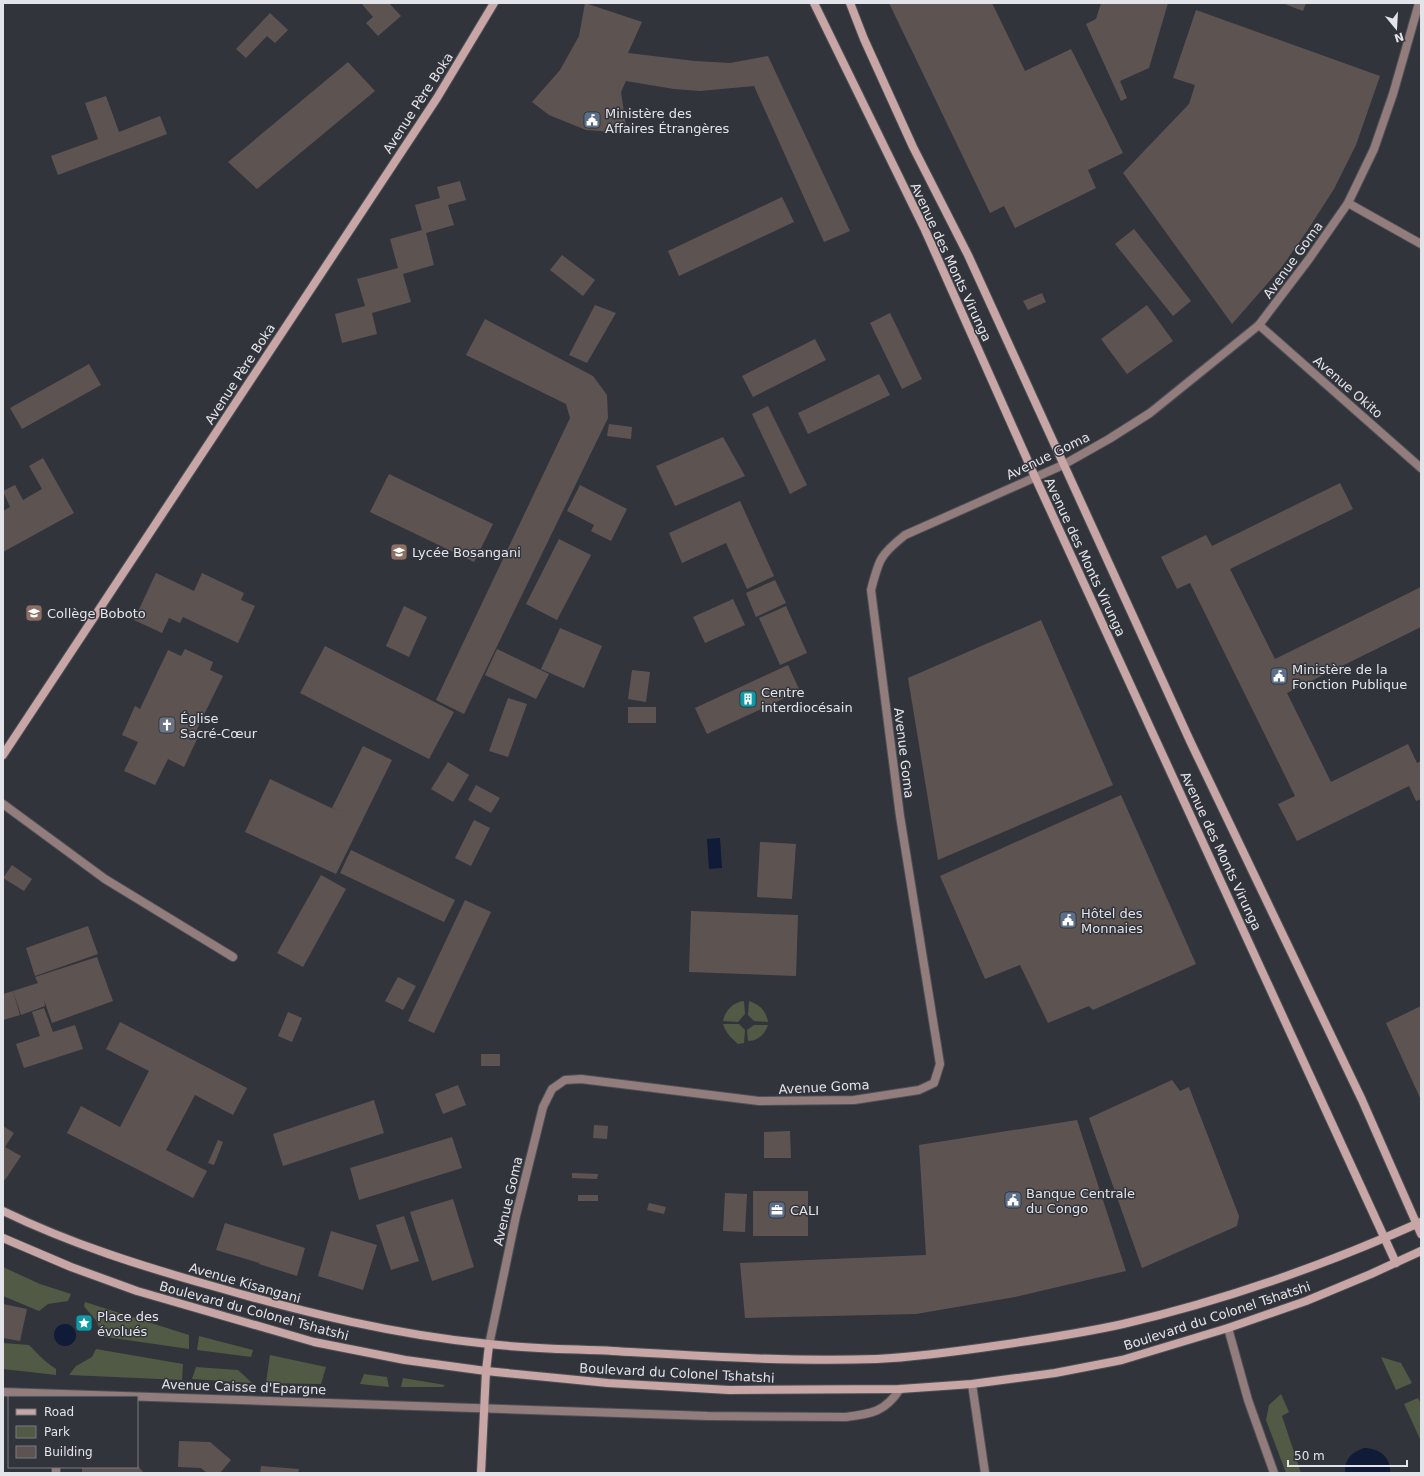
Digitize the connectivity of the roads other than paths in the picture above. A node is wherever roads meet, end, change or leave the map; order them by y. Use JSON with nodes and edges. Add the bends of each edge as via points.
{"nodes":[{"id":1,"x":494,"y":3,"type":"edge"},
{"id":2,"x":814,"y":3,"type":"edge"},
{"id":3,"x":850,"y":3,"type":"edge"},
{"id":4,"x":1419,"y":3,"type":"edge"},
{"id":5,"x":1348,"y":203,"type":"junction"},
{"id":6,"x":1421,"y":244,"type":"edge"},
{"id":7,"x":1259,"y":325,"type":"junction"},
{"id":8,"x":1063,"y":465,"type":"junction"},
{"id":9,"x":1421,"y":468,"type":"edge"},
{"id":10,"x":1035,"y":477,"type":"junction"},
{"id":11,"x":3,"y":756,"type":"edge"},
{"id":12,"x":3,"y":804,"type":"edge"},
{"id":13,"x":233,"y":957,"type":"dead end"},
{"id":14,"x":3,"y":1210,"type":"edge"},
{"id":15,"x":1419,"y":1223,"type":"edge"},
{"id":16,"x":1421,"y":1234,"type":"edge"},
{"id":17,"x":3,"y":1238,"type":"edge"},
{"id":18,"x":1385,"y":1238,"type":"junction"},
{"id":19,"x":1421,"y":1251,"type":"edge"},
{"id":20,"x":1396,"y":1262,"type":"junction"},
{"id":21,"x":1228,"y":1328,"type":"junction"},
{"id":22,"x":489,"y":1345,"type":"junction"},
{"id":23,"x":486,"y":1372,"type":"junction"},
{"id":24,"x":972,"y":1384,"type":"junction"},
{"id":25,"x":900,"y":1389,"type":"junction"},
{"id":26,"x":3,"y":1392,"type":"edge"},
{"id":27,"x":60,"y":1395,"type":"edge"},
{"id":28,"x":93,"y":1396,"type":"edge"},
{"id":29,"x":138,"y":1397,"type":"edge"},
{"id":30,"x":484,"y":1408,"type":"junction"},
{"id":31,"x":481,"y":1473,"type":"edge"},
{"id":32,"x":985,"y":1473,"type":"edge"},
{"id":33,"x":1274,"y":1473,"type":"edge"}],
"edges":[{"from":1,"to":11,"type":"street","name":"Avenue Père Boka","via":[[432,104]]},
{"from":2,"to":10,"type":"street","name":"Avenue des Monts Virunga","via":[[925,230]]},
{"from":3,"to":8,"type":"street","name":"Avenue des Monts Virunga","via":[[913,147],[968,255]]},
{"from":4,"to":5,"type":"street","name":"Avenue Goma","via":[[1374,150]]},
{"from":5,"to":6,"type":"street"},
{"from":5,"to":7,"type":"street","name":"Avenue Goma"},
{"from":7,"to":8,"type":"street","name":"Avenue Goma","via":[[1150,413]]},
{"from":7,"to":9,"type":"street","name":"Avenue Okito"},
{"from":8,"to":10,"type":"street","name":"Avenue Goma"},
{"from":8,"to":15,"type":"street","name":"Avenue des Monts Virunga","via":[[1191,743]]},
{"from":10,"to":18,"type":"street","name":"Avenue des Monts Virunga"},
{"from":10,"to":22,"type":"street","name":"Avenue Goma","via":[[905,535],[890,547],[879,561],[871,590],[900,816],[940,1064],[934,1083],[919,1090],[854,1100],[759,1102],[581,1079],[565,1080],[552,1089],[543,1107],[516,1216]]},
{"from":12,"to":13,"type":"street","via":[[105,879]]},
{"from":14,"to":22,"type":"street","name":"Avenue Kisangani","via":[[36,1227],[167,1274],[299,1311],[386,1329]]},
{"from":15,"to":16,"type":"street","name":"Avenue des Monts Virunga"},
{"from":15,"to":18,"type":"street","name":"Boulevard du Colonel Tshatshi"},
{"from":17,"to":23,"type":"street","name":"Boulevard du Colonel Tshatshi","via":[[137,1291],[300,1338],[405,1360]]},
{"from":18,"to":20,"type":"street","name":"Avenue des Monts Virunga"},
{"from":18,"to":22,"type":"street","name":"Boulevard du Colonel Tshatshi","via":[[1305,1271],[1223,1298],[1122,1324],[968,1350],[879,1359],[752,1359]]},
{"from":19,"to":20,"type":"street","name":"Boulevard du Colonel Tshatshi"},
{"from":20,"to":21,"type":"street","name":"Boulevard du Colonel Tshatshi","via":[[1306,1301]]},
{"from":21,"to":24,"type":"street","name":"Boulevard du Colonel Tshatshi","via":[[1122,1360],[1055,1373]]},
{"from":21,"to":33,"type":"street","via":[[1248,1400]]},
{"from":22,"to":23,"type":"street","name":"Avenue Goma"},
{"from":23,"to":25,"type":"street","name":"Boulevard du Colonel Tshatshi","via":[[729,1390]]},
{"from":23,"to":30,"type":"street","name":"Avenue Goma"},
{"from":24,"to":25,"type":"street","name":"Boulevard du Colonel Tshatshi"},
{"from":24,"to":32,"type":"street"},
{"from":25,"to":30,"type":"street","name":"Avenue Caisse d'Epargne","via":[[893,1400],[883,1408],[846,1418]]},
{"from":26,"to":27,"type":"street","name":"Avenue Caisse d'Epargne"},
{"from":27,"to":28,"type":"street","name":"Avenue Caisse d'Epargne"},
{"from":29,"to":30,"type":"street","name":"Avenue Caisse d'Epargne"},
{"from":30,"to":31,"type":"street","name":"Avenue Goma"}]}
